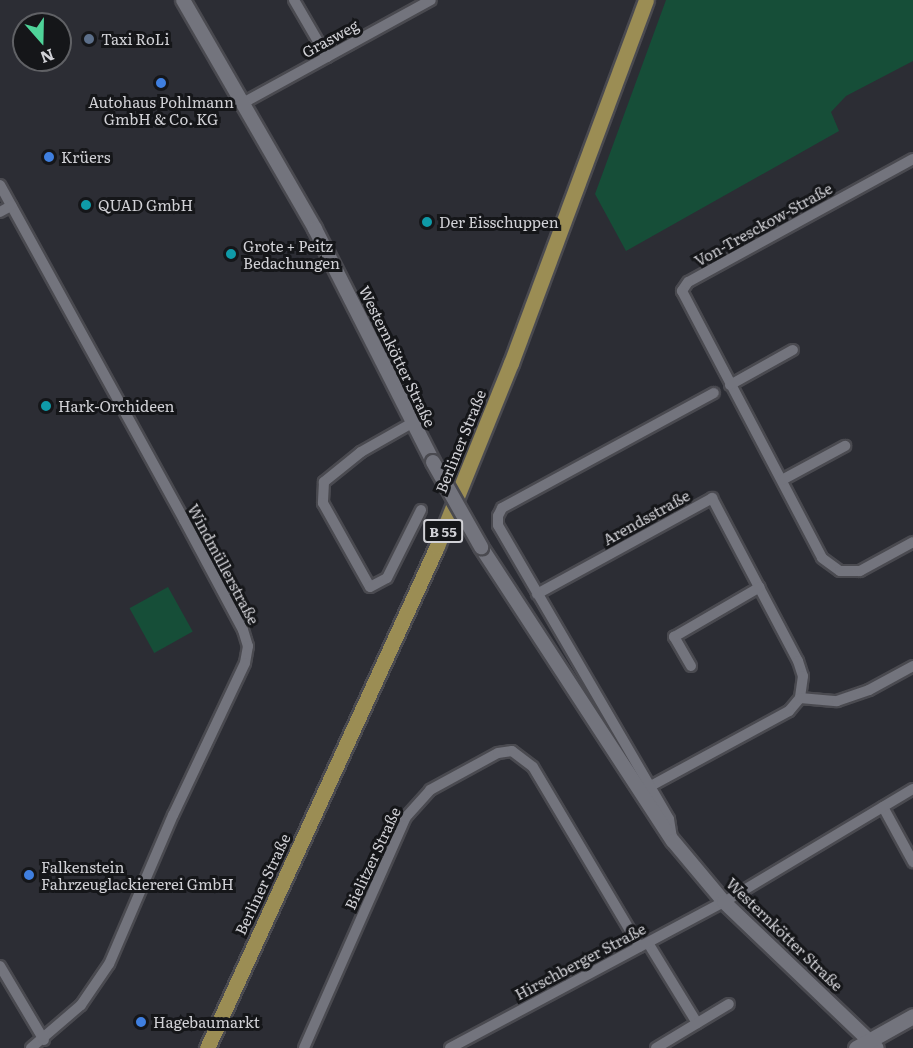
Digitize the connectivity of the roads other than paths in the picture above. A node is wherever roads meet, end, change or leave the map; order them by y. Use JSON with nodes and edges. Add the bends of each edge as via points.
{"nodes":[{"id":1,"x":183,"y":0,"type":"edge"},
{"id":2,"x":294,"y":0,"type":"edge"},
{"id":3,"x":431,"y":0,"type":"edge"},
{"id":4,"x":646,"y":0,"type":"edge"},
{"id":5,"x":327,"y":57,"type":"junction"},
{"id":6,"x":243,"y":103,"type":"junction"},
{"id":7,"x":913,"y":159,"type":"edge"},
{"id":8,"x":0,"y":185,"type":"edge"},
{"id":9,"x":11,"y":206,"type":"junction"},
{"id":10,"x":0,"y":213,"type":"edge"},
{"id":11,"x":794,"y":350,"type":"dead end"},
{"id":12,"x":730,"y":385,"type":"junction"},
{"id":13,"x":714,"y":393,"type":"dead end"},
{"id":14,"x":412,"y":423,"type":"junction"},
{"id":15,"x":845,"y":446,"type":"dead end"},
{"id":16,"x":782,"y":480,"type":"junction"},
{"id":17,"x":421,"y":510,"type":"dead end"},
{"id":18,"x":913,"y":542,"type":"edge"},
{"id":19,"x":760,"y":587,"type":"junction"},
{"id":20,"x":537,"y":594,"type":"junction"},
{"id":21,"x":691,"y":666,"type":"dead end"},
{"id":22,"x":913,"y":666,"type":"edge"},
{"id":23,"x":800,"y":698,"type":"junction"},
{"id":24,"x":651,"y":786,"type":"junction"},
{"id":25,"x":913,"y":789,"type":"edge"},
{"id":26,"x":883,"y":807,"type":"junction"},
{"id":27,"x":673,"y":841,"type":"junction"},
{"id":28,"x":913,"y":862,"type":"edge"},
{"id":29,"x":724,"y":902,"type":"junction"},
{"id":30,"x":644,"y":945,"type":"junction"},
{"id":31,"x":0,"y":966,"type":"edge"},
{"id":32,"x":729,"y":1004,"type":"dead end"},
{"id":33,"x":913,"y":1016,"type":"edge"},
{"id":34,"x":697,"y":1023,"type":"junction"},
{"id":35,"x":44,"y":1040,"type":"junction"},
{"id":36,"x":867,"y":1045,"type":"edge"},
{"id":37,"x":31,"y":1048,"type":"edge"},
{"id":38,"x":207,"y":1048,"type":"edge"},
{"id":39,"x":304,"y":1048,"type":"edge"},
{"id":40,"x":450,"y":1048,"type":"edge"},
{"id":41,"x":656,"y":1048,"type":"edge"}],
"edges":[{"from":1,"to":6,"type":"street","name":"Westernkötter Straße"},
{"from":2,"to":5,"type":"street"},
{"from":3,"to":5,"type":"street","name":"Grasweg"},
{"from":4,"to":38,"type":"main road","name":"Berliner Straße","number":"B 55","via":[[511,363],[436,546]]},
{"from":5,"to":6,"type":"street","name":"Grasweg"},
{"from":6,"to":14,"type":"street","name":"Westernkötter Straße","via":[[320,239]]},
{"from":7,"to":12,"type":"street","name":"Von-Tresckow-Straße","via":[[688,282],[682,291]]},
{"from":8,"to":9,"type":"street","name":"Windmüllerstraße"},
{"from":9,"to":10,"type":"street"},
{"from":9,"to":35,"type":"street","name":"Windmüllerstraße","via":[[184,520],[248,646],[245,663],[173,815],[110,964],[81,1005]]},
{"from":11,"to":12,"type":"street"},
{"from":12,"to":16,"type":"street","name":"Von-Tresckow-Straße"},
{"from":13,"to":20,"type":"street","name":"Westernkötter Straße","via":[[502,508],[498,525]]},
{"from":14,"to":17,"type":"street","via":[[361,452],[324,482],[323,502],[370,587],[387,578]]},
{"from":14,"to":27,"type":"street","name":"Westernkötter Straße","bridge":true,"via":[[481,547]]},
{"from":15,"to":16,"type":"street"},
{"from":16,"to":18,"type":"street","name":"Von-Tresckow-Straße","via":[[822,558],[840,571],[860,571]]},
{"from":19,"to":20,"type":"street","name":"Arendsstraße","via":[[712,498]]},
{"from":19,"to":21,"type":"street","via":[[674,637]]},
{"from":19,"to":23,"type":"street","name":"Arendsstraße","via":[[798,661],[803,676]]},
{"from":20,"to":24,"type":"street","name":"Westernkötter Straße"},
{"from":22,"to":23,"type":"street","via":[[869,690],[837,701]]},
{"from":23,"to":24,"type":"street","via":[[789,711]]},
{"from":24,"to":27,"type":"street","name":"Westernkötter Straße","via":[[669,819]]},
{"from":25,"to":26,"type":"street","name":"Hirschberger Straße"},
{"from":26,"to":28,"type":"street"},
{"from":26,"to":29,"type":"street","name":"Hirschberger Straße"},
{"from":27,"to":29,"type":"street","name":"Westernkötter Straße"},
{"from":29,"to":30,"type":"street","name":"Hirschberger Straße"},
{"from":29,"to":36,"type":"street","name":"Westernkötter Straße"},
{"from":30,"to":34,"type":"street","name":"Bielitzer Straße"},
{"from":30,"to":39,"type":"street","name":"Bielitzer Straße","via":[[533,767],[512,751],[498,753],[429,790],[405,817]]},
{"from":30,"to":40,"type":"street","name":"Hirschberger Straße"},
{"from":31,"to":35,"type":"street"},
{"from":32,"to":34,"type":"street"},
{"from":33,"to":36,"type":"main road"},
{"from":34,"to":41,"type":"street"},
{"from":35,"to":37,"type":"street","name":"Windmüllerstraße"}]}
